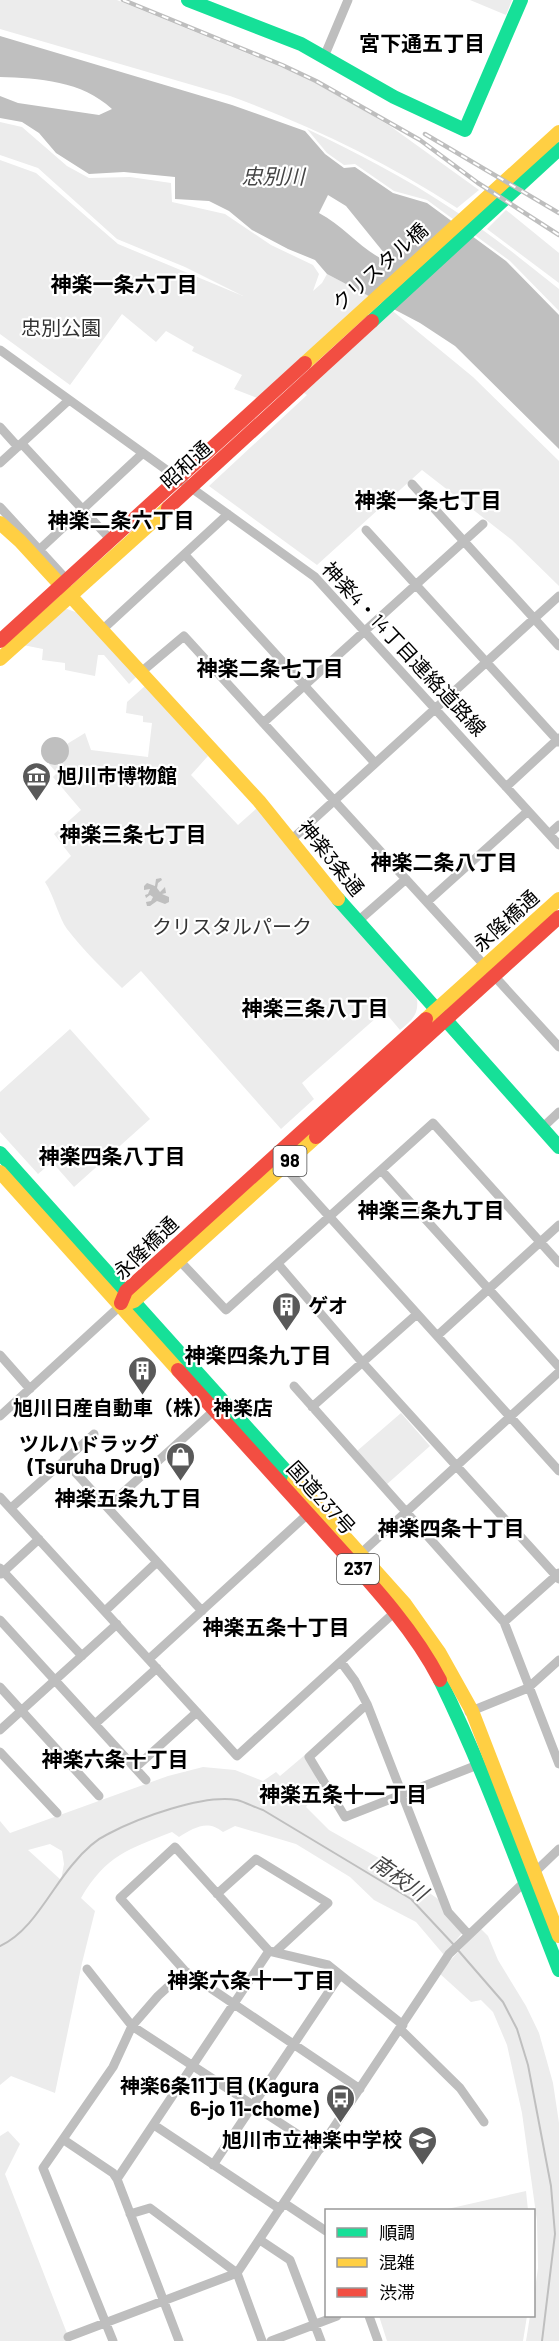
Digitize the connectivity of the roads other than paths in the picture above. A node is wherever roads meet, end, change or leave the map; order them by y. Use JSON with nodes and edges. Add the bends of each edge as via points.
{"nodes":[{"id":1,"x":188,"y":0,"type":"edge"},
{"id":2,"x":348,"y":0,"type":"edge"},
{"id":3,"x":521,"y":0,"type":"edge"},
{"id":4,"x":324,"y":57,"type":"junction"},
{"id":5,"x":559,"y":132,"type":"edge"},
{"id":6,"x":559,"y":150,"type":"edge"},
{"id":7,"x":486,"y":205,"type":"junction"},
{"id":8,"x":0,"y":350,"type":"edge"},
{"id":9,"x":305,"y":363,"type":"joint"},
{"id":10,"x":317,"y":370,"type":"joint"},
{"id":11,"x":69,"y":399,"type":"junction"},
{"id":12,"x":0,"y":427,"type":"edge"},
{"id":13,"x":20,"y":445,"type":"junction"},
{"id":14,"x":143,"y":453,"type":"junction"},
{"id":15,"x":0,"y":463,"type":"edge"},
{"id":16,"x":178,"y":479,"type":"junction"},
{"id":17,"x":412,"y":484,"type":"dead end"},
{"id":18,"x":191,"y":488,"type":"junction"},
{"id":19,"x":0,"y":507,"type":"edge"},
{"id":20,"x":82,"y":510,"type":"junction"},
{"id":21,"x":228,"y":514,"type":"junction"},
{"id":22,"x":0,"y":523,"type":"edge"},
{"id":23,"x":483,"y":524,"type":"dead end"},
{"id":24,"x":366,"y":530,"type":"dead end"},
{"id":25,"x":111,"y":540,"type":"junction"},
{"id":26,"x":464,"y":542,"type":"junction"},
{"id":27,"x":39,"y":550,"type":"junction"},
{"id":28,"x":185,"y":555,"type":"junction"},
{"id":29,"x":416,"y":584,"type":"junction"},
{"id":30,"x":66,"y":587,"type":"junction"},
{"id":31,"x":559,"y":596,"type":"edge"},
{"id":32,"x":534,"y":618,"type":"junction"},
{"id":33,"x":102,"y":630,"type":"junction"},
{"id":34,"x":363,"y":631,"type":"junction"},
{"id":35,"x":0,"y":641,"type":"edge"},
{"id":36,"x":559,"y":646,"type":"edge"},
{"id":37,"x":0,"y":659,"type":"edge"},
{"id":38,"x":485,"y":662,"type":"junction"},
{"id":39,"x":141,"y":673,"type":"junction"},
{"id":40,"x":306,"y":686,"type":"junction"},
{"id":41,"x":434,"y":708,"type":"junction"},
{"id":42,"x":263,"y":723,"type":"junction"},
{"id":43,"x":558,"y":740,"type":"edge"},
{"id":44,"x":375,"y":763,"type":"junction"},
{"id":45,"x":506,"y":787,"type":"junction"},
{"id":46,"x":335,"y":800,"type":"junction"},
{"id":47,"x":528,"y":811,"type":"junction"},
{"id":48,"x":559,"y":825,"type":"edge"},
{"id":49,"x":549,"y":834,"type":"junction"},
{"id":50,"x":291,"y":840,"type":"junction"},
{"id":51,"x":559,"y":845,"type":"edge"},
{"id":52,"x":406,"y":879,"type":"junction"},
{"id":53,"x":559,"y":899,"type":"edge"},
{"id":54,"x":427,"y":902,"type":"junction"},
{"id":55,"x":559,"y":917,"type":"edge"},
{"id":56,"x":357,"y":922,"type":"junction"},
{"id":57,"x":490,"y":970,"type":"junction"},
{"id":58,"x":435,"y":1010,"type":"junction"},
{"id":59,"x":445,"y":1022,"type":"junction"},
{"id":60,"x":559,"y":1047,"type":"edge"},
{"id":61,"x":559,"y":1112,"type":"edge"},
{"id":62,"x":542,"y":1128,"type":"junction"},
{"id":63,"x":559,"y":1147,"type":"edge"},
{"id":64,"x":0,"y":1153,"type":"edge"},
{"id":65,"x":279,"y":1161,"type":"junction"},
{"id":66,"x":381,"y":1170,"type":"junction"},
{"id":67,"x":0,"y":1172,"type":"edge"},
{"id":68,"x":329,"y":1216,"type":"junction"},
{"id":69,"x":559,"y":1225,"type":"edge"},
{"id":70,"x":540,"y":1242,"type":"junction"},
{"id":71,"x":174,"y":1255,"type":"junction"},
{"id":72,"x":559,"y":1263,"type":"edge"},
{"id":73,"x":278,"y":1264,"type":"junction"},
{"id":74,"x":488,"y":1289,"type":"junction"},
{"id":75,"x":130,"y":1296,"type":"junction"},
{"id":76,"x":120,"y":1306,"type":"junction"},
{"id":77,"x":417,"y":1314,"type":"junction"},
{"id":78,"x":437,"y":1336,"type":"junction"},
{"id":79,"x":0,"y":1355,"type":"edge"},
{"id":80,"x":362,"y":1362,"type":"junction"},
{"id":81,"x":559,"y":1367,"type":"edge"},
{"id":82,"x":559,"y":1372,"type":"edge"},
{"id":83,"x":294,"y":1386,"type":"dead end"},
{"id":84,"x":30,"y":1389,"type":"junction"},
{"id":85,"x":220,"y":1406,"type":"junction"},
{"id":86,"x":312,"y":1407,"type":"junction"},
{"id":87,"x":0,"y":1416,"type":"edge"},
{"id":88,"x":509,"y":1416,"type":"junction"},
{"id":89,"x":94,"y":1434,"type":"dead end"},
{"id":90,"x":64,"y":1460,"type":"junction"},
{"id":91,"x":455,"y":1466,"type":"junction"},
{"id":92,"x":559,"y":1471,"type":"edge"},
{"id":93,"x":0,"y":1497,"type":"edge"},
{"id":94,"x":107,"y":1507,"type":"junction"},
{"id":95,"x":11,"y":1508,"type":"junction"},
{"id":96,"x":313,"y":1510,"type":"junction"},
{"id":97,"x":406,"y":1512,"type":"junction"},
{"id":98,"x":39,"y":1539,"type":"junction"},
{"id":99,"x":356,"y":1558,"type":"junction"},
{"id":100,"x":157,"y":1562,"type":"junction"},
{"id":101,"x":1,"y":1571,"type":"edge"},
{"id":102,"x":558,"y":1576,"type":"edge"},
{"id":103,"x":400,"y":1608,"type":"junction"},
{"id":104,"x":105,"y":1611,"type":"junction"},
{"id":105,"x":202,"y":1611,"type":"junction"},
{"id":106,"x":0,"y":1620,"type":"edge"},
{"id":107,"x":504,"y":1622,"type":"junction"},
{"id":108,"x":117,"y":1624,"type":"junction"},
{"id":109,"x":82,"y":1656,"type":"junction"},
{"id":110,"x":149,"y":1659,"type":"junction"},
{"id":111,"x":559,"y":1660,"type":"edge"},
{"id":112,"x":341,"y":1662,"type":"junction"},
{"id":113,"x":157,"y":1668,"type":"junction"},
{"id":114,"x":55,"y":1680,"type":"junction"},
{"id":115,"x":0,"y":1687,"type":"edge"},
{"id":116,"x":528,"y":1688,"type":"junction"},
{"id":117,"x":367,"y":1704,"type":"junction"},
{"id":118,"x":21,"y":1710,"type":"junction"},
{"id":119,"x":472,"y":1711,"type":"junction"},
{"id":120,"x":197,"y":1712,"type":"junction"},
{"id":121,"x":458,"y":1717,"type":"junction"},
{"id":122,"x":95,"y":1724,"type":"junction"},
{"id":123,"x":0,"y":1730,"type":"edge"},
{"id":124,"x":0,"y":1752,"type":"edge"},
{"id":125,"x":484,"y":1762,"type":"junction"},
{"id":126,"x":559,"y":1764,"type":"edge"},
{"id":127,"x":135,"y":1768,"type":"junction"},
{"id":128,"x":146,"y":1779,"type":"dead end"},
{"id":129,"x":403,"y":1795,"type":"junction"},
{"id":130,"x":99,"y":1796,"type":"dead end"},
{"id":131,"x":57,"y":1813,"type":"dead end"},
{"id":132,"x":559,"y":1849,"type":"edge"},
{"id":133,"x":530,"y":1875,"type":"junction"},
{"id":134,"x":217,"y":1894,"type":"junction"},
{"id":135,"x":468,"y":1934,"type":"junction"},
{"id":136,"x":559,"y":1936,"type":"edge"},
{"id":137,"x":272,"y":1952,"type":"junction"},
{"id":138,"x":87,"y":1969,"type":"dead end"},
{"id":139,"x":559,"y":1970,"type":"edge"},
{"id":140,"x":185,"y":1971,"type":"junction"},
{"id":141,"x":340,"y":1975,"type":"junction"},
{"id":142,"x":233,"y":2004,"type":"junction"},
{"id":143,"x":132,"y":2026,"type":"junction"},
{"id":144,"x":401,"y":2027,"type":"junction"},
{"id":145,"x":294,"y":2045,"type":"junction"},
{"id":146,"x":193,"y":2065,"type":"junction"},
{"id":147,"x":360,"y":2089,"type":"junction"},
{"id":148,"x":253,"y":2105,"type":"junction"},
{"id":149,"x":484,"y":2122,"type":"dead end"},
{"id":150,"x":154,"y":2125,"type":"junction"},
{"id":151,"x":64,"y":2140,"type":"junction"},
{"id":152,"x":320,"y":2149,"type":"junction"},
{"id":153,"x":213,"y":2165,"type":"junction"},
{"id":154,"x":117,"y":2179,"type":"junction"},
{"id":155,"x":282,"y":2206,"type":"junction"},
{"id":156,"x":130,"y":2214,"type":"junction"},
{"id":157,"x":325,"y":2230,"type":"edge"},
{"id":158,"x":260,"y":2240,"type":"junction"},
{"id":159,"x":237,"y":2273,"type":"junction"},
{"id":160,"x":163,"y":2301,"type":"junction"},
{"id":161,"x":334,"y":2317,"type":"edge"},
{"id":162,"x":369,"y":2317,"type":"edge"},
{"id":163,"x":106,"y":2323,"type":"junction"},
{"id":164,"x":315,"y":2324,"type":"junction"},
{"id":165,"x":68,"y":2337,"type":"dead end"},
{"id":166,"x":113,"y":2341,"type":"edge"},
{"id":167,"x":178,"y":2341,"type":"edge"},
{"id":168,"x":262,"y":2341,"type":"edge"},
{"id":169,"x":271,"y":2341,"type":"edge"},
{"id":170,"x":321,"y":2341,"type":"edge"},
{"id":171,"x":378,"y":2341,"type":"edge"}],
"edges":[{"from":1,"to":4,"type":"main road","via":[[301,44]]},
{"from":2,"to":4,"type":"street"},
{"from":3,"to":4,"type":"main road","via":[[465,130],[394,97]]},
{"from":5,"to":7,"type":"main road"},
{"from":6,"to":7,"type":"main road"},
{"from":7,"to":9,"type":"main road","name":"クリスタル橋"},
{"from":7,"to":10,"type":"main road","name":"クリスタル橋"},
{"from":8,"to":11,"type":"street","name":"神楽4・14丁目連絡道路線"},
{"from":9,"to":16,"type":"main road","name":"昭和通"},
{"from":10,"to":18,"type":"main road","name":"昭和通"},
{"from":11,"to":13,"type":"street"},
{"from":11,"to":14,"type":"street","name":"神楽4・14丁目連絡道路線"},
{"from":12,"to":13,"type":"street"},
{"from":13,"to":15,"type":"street"},
{"from":13,"to":20,"type":"street"},
{"from":14,"to":16,"type":"street","name":"神楽4・14丁目連絡道路線"},
{"from":14,"to":20,"type":"street"},
{"from":16,"to":18,"type":"street","name":"神楽4・14丁目連絡道路線"},
{"from":16,"to":25,"type":"main road","name":"昭和通"},
{"from":17,"to":26,"type":"street"},
{"from":18,"to":21,"type":"street","name":"神楽4・14丁目連絡道路線"},
{"from":18,"to":30,"type":"main road","name":"昭和通"},
{"from":19,"to":27,"type":"street"},
{"from":20,"to":25,"type":"street"},
{"from":20,"to":27,"type":"street"},
{"from":21,"to":28,"type":"street"},
{"from":21,"to":34,"type":"street","name":"神楽4・14丁目連絡道路線","via":[[315,577]]},
{"from":22,"to":30,"type":"main road","name":"神楽3条通"},
{"from":23,"to":26,"type":"street"},
{"from":24,"to":29,"type":"street"},
{"from":25,"to":30,"type":"main road","name":"昭和通"},
{"from":26,"to":29,"type":"street"},
{"from":26,"to":32,"type":"street"},
{"from":27,"to":30,"type":"street"},
{"from":28,"to":33,"type":"street"},
{"from":28,"to":40,"type":"street"},
{"from":29,"to":34,"type":"street"},
{"from":29,"to":38,"type":"street"},
{"from":30,"to":33,"type":"main road","name":"神楽3条通"},
{"from":30,"to":35,"type":"main road","name":"昭和通"},
{"from":30,"to":37,"type":"main road","name":"昭和通"},
{"from":31,"to":32,"type":"street"},
{"from":32,"to":36,"type":"street"},
{"from":32,"to":38,"type":"street"},
{"from":33,"to":39,"type":"main road","name":"神楽3条通"},
{"from":34,"to":40,"type":"street"},
{"from":34,"to":41,"type":"street","name":"神楽4・14丁目連絡道路線"},
{"from":38,"to":41,"type":"street"},
{"from":38,"to":43,"type":"street"},
{"from":39,"to":42,"type":"street","via":[[184,636]]},
{"from":39,"to":50,"type":"main road","name":"神楽3条通"},
{"from":40,"to":42,"type":"street"},
{"from":40,"to":44,"type":"street"},
{"from":41,"to":44,"type":"street"},
{"from":41,"to":45,"type":"street","name":"神楽4・14丁目連絡道路線"},
{"from":42,"to":46,"type":"street"},
{"from":43,"to":45,"type":"street"},
{"from":44,"to":46,"type":"street"},
{"from":45,"to":47,"type":"street","name":"神楽4・14丁目連絡道路線"},
{"from":46,"to":50,"type":"street"},
{"from":46,"to":52,"type":"street"},
{"from":47,"to":49,"type":"street","name":"神楽4・14丁目連絡道路線"},
{"from":47,"to":54,"type":"street"},
{"from":48,"to":49,"type":"street"},
{"from":49,"to":51,"type":"street","name":"神楽4・14丁目連絡道路線"},
{"from":50,"to":56,"type":"main road","name":"神楽3条通"},
{"from":52,"to":54,"type":"street"},
{"from":52,"to":56,"type":"street"},
{"from":53,"to":57,"type":"main road","name":"永隆橋通","number":"98"},
{"from":54,"to":57,"type":"street"},
{"from":55,"to":57,"type":"main road","name":"永隆橋通","number":"98"},
{"from":56,"to":58,"type":"main road","name":"神楽3条通"},
{"from":57,"to":58,"type":"main road","name":"永隆橋通","number":"98"},
{"from":57,"to":59,"type":"main road","name":"永隆橋通","number":"98"},
{"from":57,"to":60,"type":"street"},
{"from":58,"to":59,"type":"main road","name":"神楽3条通"},
{"from":58,"to":65,"type":"main road","name":"永隆橋通","number":"98"},
{"from":59,"to":62,"type":"main road","name":"神楽3条通"},
{"from":59,"to":65,"type":"main road","name":"永隆橋通","number":"98"},
{"from":61,"to":62,"type":"street"},
{"from":62,"to":63,"type":"main road","name":"神楽3条通"},
{"from":64,"to":75,"type":"main road","name":"国道237号","number":"237"},
{"from":65,"to":68,"type":"street"},
{"from":65,"to":71,"type":"main road","name":"永隆橋通","number":"98"},
{"from":66,"to":68,"type":"street"},
{"from":66,"to":70,"type":"street","via":[[433,1123]]},
{"from":66,"to":74,"type":"street"},
{"from":67,"to":76,"type":"main road","name":"国道237号","number":"237"},
{"from":68,"to":73,"type":"street"},
{"from":68,"to":77,"type":"street"},
{"from":69,"to":70,"type":"street"},
{"from":70,"to":72,"type":"street"},
{"from":70,"to":74,"type":"street"},
{"from":71,"to":73,"type":"street","via":[[226,1310]]},
{"from":71,"to":75,"type":"main road","name":"永隆橋通","number":"98"},
{"from":73,"to":80,"type":"street"},
{"from":74,"to":78,"type":"street"},
{"from":74,"to":81,"type":"street"},
{"from":75,"to":76,"type":"main road","name":"永隆橋通","number":"98"},
{"from":75,"to":85,"type":"main road","name":"国道237号","number":"237"},
{"from":76,"to":84,"type":"street"},
{"from":76,"to":85,"type":"main road","name":"国道237号","number":"237"},
{"from":77,"to":78,"type":"street"},
{"from":77,"to":80,"type":"street"},
{"from":78,"to":88,"type":"street"},
{"from":79,"to":84,"type":"street"},
{"from":80,"to":86,"type":"street"},
{"from":80,"to":91,"type":"street"},
{"from":82,"to":88,"type":"street"},
{"from":83,"to":86,"type":"street"},
{"from":84,"to":87,"type":"street"},
{"from":85,"to":94,"type":"street"},
{"from":85,"to":96,"type":"main road","name":"国道237号","number":"237"},
{"from":86,"to":97,"type":"street"},
{"from":88,"to":91,"type":"street"},
{"from":88,"to":92,"type":"street"},
{"from":89,"to":90,"type":"street"},
{"from":90,"to":94,"type":"street"},
{"from":90,"to":95,"type":"street"},
{"from":91,"to":97,"type":"street"},
{"from":91,"to":102,"type":"street"},
{"from":93,"to":95,"type":"street"},
{"from":94,"to":100,"type":"street"},
{"from":95,"to":98,"type":"street"},
{"from":96,"to":99,"type":"main road","name":"国道237号","number":"237"},
{"from":96,"to":105,"type":"street"},
{"from":97,"to":99,"type":"street"},
{"from":97,"to":107,"type":"street"},
{"from":98,"to":101,"type":"street"},
{"from":98,"to":104,"type":"street"},
{"from":99,"to":103,"type":"main road","name":"国道237号","number":"237"},
{"from":100,"to":104,"type":"street"},
{"from":100,"to":105,"type":"street"},
{"from":101,"to":109,"type":"street"},
{"from":102,"to":107,"type":"street"},
{"from":103,"to":112,"type":"street"},
{"from":103,"to":119,"type":"main road","name":"国道237号","number":"237","via":[[439,1652]]},
{"from":103,"to":121,"type":"main road","name":"国道237号","number":"237"},
{"from":104,"to":108,"type":"street"},
{"from":105,"to":110,"type":"street"},
{"from":106,"to":114,"type":"street"},
{"from":107,"to":116,"type":"street"},
{"from":108,"to":109,"type":"street"},
{"from":108,"to":110,"type":"street"},
{"from":109,"to":114,"type":"street"},
{"from":110,"to":113,"type":"street"},
{"from":111,"to":116,"type":"street"},
{"from":112,"to":117,"type":"street"},
{"from":112,"to":120,"type":"street","via":[[237,1756]]},
{"from":113,"to":120,"type":"street"},
{"from":113,"to":122,"type":"street"},
{"from":114,"to":118,"type":"street"},
{"from":114,"to":122,"type":"street"},
{"from":115,"to":118,"type":"street"},
{"from":116,"to":119,"type":"street"},
{"from":116,"to":126,"type":"street"},
{"from":117,"to":129,"type":"street"},
{"from":117,"to":129,"type":"street","via":[[309,1757],[345,1817]]},
{"from":118,"to":123,"type":"street"},
{"from":118,"to":130,"type":"street"},
{"from":119,"to":121,"type":"street"},
{"from":119,"to":125,"type":"main road","name":"国道237号","number":"237"},
{"from":120,"to":127,"type":"street"},
{"from":121,"to":125,"type":"main road","name":"国道237号","number":"237"},
{"from":122,"to":127,"type":"street"},
{"from":124,"to":131,"type":"street"},
{"from":125,"to":129,"type":"street"},
{"from":125,"to":133,"type":"main road","name":"国道237号","number":"237"},
{"from":127,"to":128,"type":"street"},
{"from":129,"to":135,"type":"street","via":[[448,1912]]},
{"from":132,"to":133,"type":"street"},
{"from":133,"to":135,"type":"street"},
{"from":133,"to":136,"type":"main road","name":"国道237号","number":"237"},
{"from":133,"to":139,"type":"main road","name":"国道237号","number":"237"},
{"from":134,"to":137,"type":"street"},
{"from":134,"to":137,"type":"street","via":[[256,1859],[328,1903]]},
{"from":134,"to":140,"type":"street","via":[[175,1847],[120,1898]]},
{"from":135,"to":144,"type":"street"},
{"from":137,"to":141,"type":"street","via":[[328,1965]]},
{"from":137,"to":142,"type":"street"},
{"from":138,"to":143,"type":"street"},
{"from":140,"to":142,"type":"street"},
{"from":140,"to":143,"type":"street"},
{"from":141,"to":144,"type":"street"},
{"from":141,"to":145,"type":"street"},
{"from":142,"to":145,"type":"street"},
{"from":142,"to":146,"type":"street"},
{"from":143,"to":146,"type":"street"},
{"from":143,"to":151,"type":"street","via":[[113,2067]]},
{"from":144,"to":147,"type":"street"},
{"from":144,"to":149,"type":"street","via":[[449,2075]]},
{"from":145,"to":147,"type":"street"},
{"from":145,"to":148,"type":"street"},
{"from":146,"to":148,"type":"street"},
{"from":146,"to":150,"type":"street"},
{"from":147,"to":152,"type":"street"},
{"from":148,"to":152,"type":"street"},
{"from":148,"to":153,"type":"street"},
{"from":150,"to":153,"type":"street"},
{"from":150,"to":154,"type":"street"},
{"from":151,"to":154,"type":"street"},
{"from":151,"to":163,"type":"street","via":[[43,2168]]},
{"from":152,"to":155,"type":"street"},
{"from":153,"to":155,"type":"street"},
{"from":154,"to":156,"type":"street"},
{"from":155,"to":157,"type":"street"},
{"from":155,"to":158,"type":"street"},
{"from":156,"to":159,"type":"street","via":[[150,2208]]},
{"from":156,"to":160,"type":"street"},
{"from":158,"to":159,"type":"street"},
{"from":158,"to":164,"type":"street","via":[[290,2260]]},
{"from":159,"to":160,"type":"street"},
{"from":159,"to":168,"type":"street"},
{"from":160,"to":163,"type":"street"},
{"from":160,"to":167,"type":"street"},
{"from":161,"to":164,"type":"street"},
{"from":162,"to":171,"type":"street"},
{"from":163,"to":165,"type":"street"},
{"from":163,"to":166,"type":"street"},
{"from":164,"to":169,"type":"street"},
{"from":164,"to":170,"type":"street"}]}
